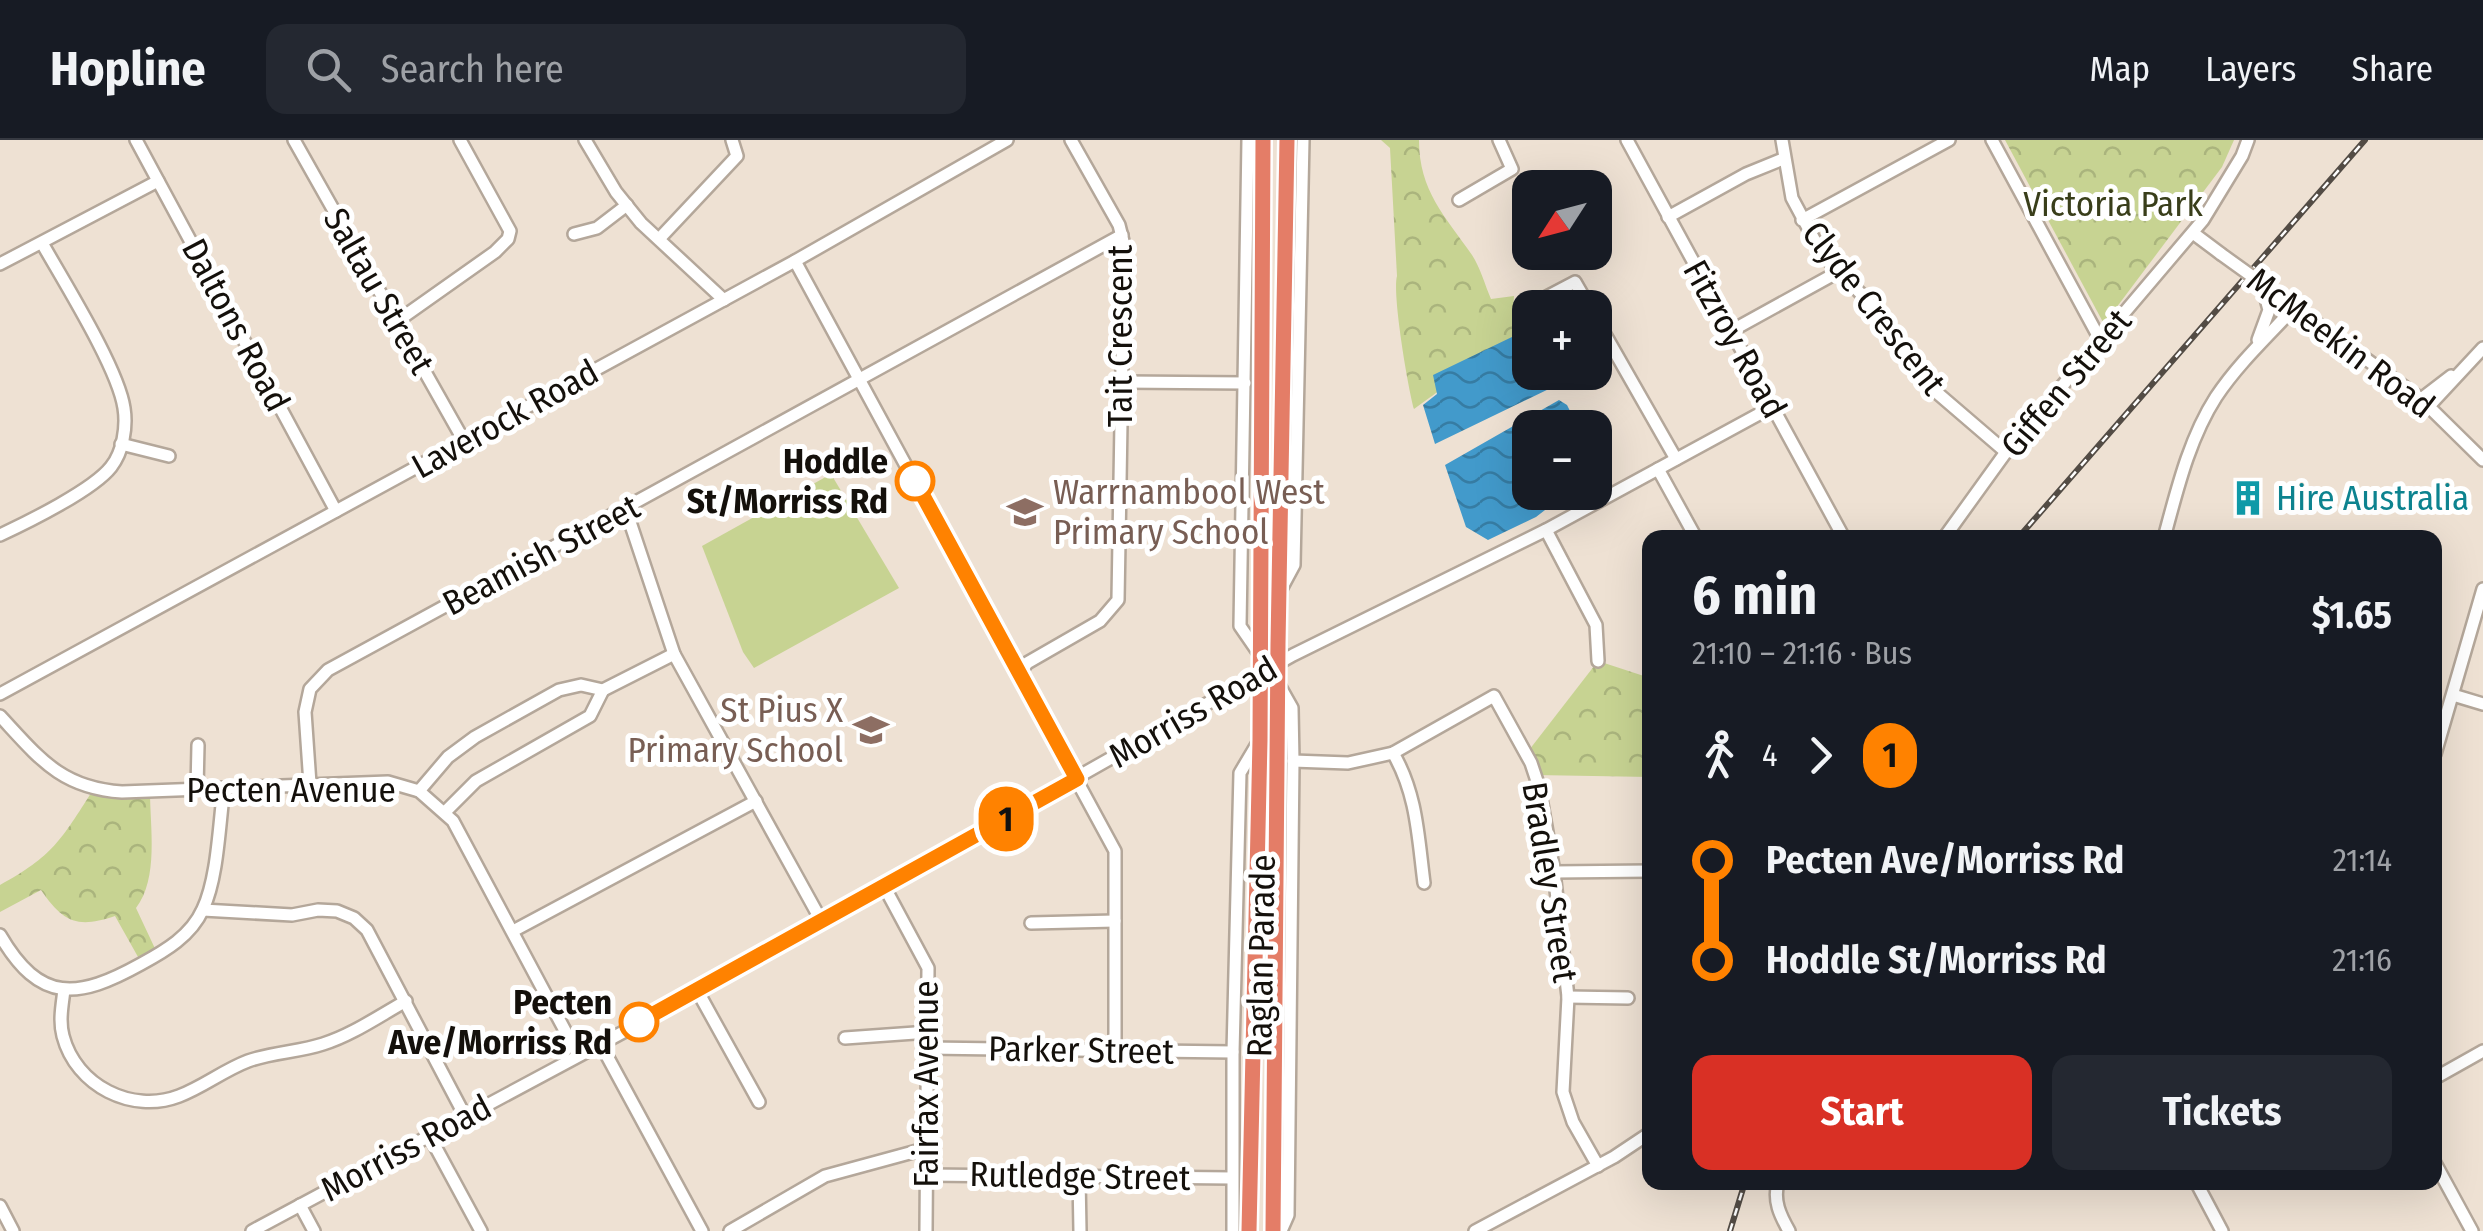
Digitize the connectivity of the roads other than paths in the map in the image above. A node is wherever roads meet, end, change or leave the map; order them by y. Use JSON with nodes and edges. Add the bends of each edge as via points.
{"nodes":[{"id":1,"x":136,"y":140,"type":"edge"},
{"id":2,"x":294,"y":140,"type":"edge"},
{"id":3,"x":460,"y":140,"type":"edge"},
{"id":4,"x":586,"y":140,"type":"edge"},
{"id":5,"x":732,"y":140,"type":"edge"},
{"id":6,"x":1008,"y":140,"type":"edge"},
{"id":7,"x":1070,"y":140,"type":"edge"},
{"id":8,"x":1248,"y":140,"type":"edge"},
{"id":9,"x":1264,"y":140,"type":"edge"},
{"id":10,"x":1286,"y":140,"type":"edge"},
{"id":11,"x":1303,"y":140,"type":"edge"},
{"id":12,"x":1499,"y":140,"type":"edge"},
{"id":13,"x":1626,"y":140,"type":"edge"},
{"id":14,"x":1782,"y":140,"type":"edge"},
{"id":15,"x":1949,"y":140,"type":"edge"},
{"id":16,"x":1992,"y":140,"type":"edge"},
{"id":17,"x":2248,"y":140,"type":"edge"},
{"id":18,"x":1783,"y":159,"type":"junction"},
{"id":19,"x":158,"y":182,"type":"junction"},
{"id":20,"x":1459,"y":200,"type":"dead end"},
{"id":21,"x":626,"y":205,"type":"junction"},
{"id":22,"x":1668,"y":217,"type":"junction"},
{"id":23,"x":1802,"y":220,"type":"junction"},
{"id":24,"x":2193,"y":233,"type":"junction"},
{"id":25,"x":574,"y":234,"type":"dead end"},
{"id":26,"x":1122,"y":236,"type":"junction"},
{"id":27,"x":659,"y":239,"type":"junction"},
{"id":28,"x":42,"y":242,"type":"junction"},
{"id":29,"x":794,"y":261,"type":"junction"},
{"id":30,"x":0,"y":264,"type":"edge"},
{"id":31,"x":1838,"y":272,"type":"junction"},
{"id":32,"x":2256,"y":280,"type":"junction"},
{"id":33,"x":1560,"y":290,"type":"edge"},
{"id":34,"x":1580,"y":290,"type":"edge"},
{"id":35,"x":724,"y":300,"type":"junction"},
{"id":36,"x":2294,"y":308,"type":"junction"},
{"id":37,"x":396,"y":322,"type":"junction"},
{"id":38,"x":1731,"y":331,"type":"junction"},
{"id":39,"x":2102,"y":342,"type":"junction"},
{"id":40,"x":1612,"y":347,"type":"edge"},
{"id":41,"x":2480,"y":351,"type":"edge"},
{"id":42,"x":2250,"y":352,"type":"junction"},
{"id":43,"x":858,"y":378,"type":"junction"},
{"id":44,"x":1122,"y":382,"type":"junction"},
{"id":45,"x":1245,"y":383,"type":"junction"},
{"id":46,"x":2425,"y":402,"type":"junction"},
{"id":47,"x":1772,"y":407,"type":"junction"},
{"id":48,"x":464,"y":441,"type":"junction"},
{"id":49,"x":121,"y":444,"type":"junction"},
{"id":50,"x":2006,"y":452,"type":"junction"},
{"id":51,"x":169,"y":456,"type":"dead end"},
{"id":52,"x":1676,"y":459,"type":"junction"},
{"id":53,"x":2483,"y":460,"type":"edge"},
{"id":54,"x":1658,"y":468,"type":"junction"},
{"id":55,"x":626,"y":510,"type":"junction"},
{"id":56,"x":336,"y":511,"type":"junction"},
{"id":57,"x":1546,"y":530,"type":"junction"},
{"id":58,"x":1692,"y":530,"type":"edge"},
{"id":59,"x":1840,"y":530,"type":"edge"},
{"id":60,"x":1950,"y":530,"type":"edge"},
{"id":61,"x":2166,"y":530,"type":"edge"},
{"id":62,"x":0,"y":535,"type":"edge"},
{"id":63,"x":2483,"y":590,"type":"edge"},
{"id":64,"x":1280,"y":591,"type":"junction"},
{"id":65,"x":674,"y":654,"type":"junction"},
{"id":66,"x":1260,"y":656,"type":"junction"},
{"id":67,"x":1598,"y":661,"type":"dead end"},
{"id":68,"x":1278,"y":664,"type":"junction"},
{"id":69,"x":1020,"y":673,"type":"junction"},
{"id":70,"x":1258,"y":675,"type":"junction"},
{"id":71,"x":1278,"y":684,"type":"junction"},
{"id":72,"x":603,"y":690,"type":"junction"},
{"id":73,"x":0,"y":694,"type":"edge"},
{"id":74,"x":2453,"y":695,"type":"junction"},
{"id":75,"x":2483,"y":704,"type":"edge"},
{"id":76,"x":0,"y":716,"type":"edge"},
{"id":77,"x":2442,"y":731,"type":"edge"},
{"id":78,"x":1260,"y":740,"type":"junction"},
{"id":79,"x":198,"y":745,"type":"dead end"},
{"id":80,"x":1394,"y":753,"type":"junction"},
{"id":81,"x":1293,"y":762,"type":"junction"},
{"id":82,"x":1077,"y":779,"type":"junction"},
{"id":83,"x":310,"y":784,"type":"junction"},
{"id":84,"x":224,"y":788,"type":"junction"},
{"id":85,"x":198,"y":789,"type":"junction"},
{"id":86,"x":419,"y":791,"type":"junction"},
{"id":87,"x":756,"y":801,"type":"junction"},
{"id":88,"x":445,"y":812,"type":"junction"},
{"id":89,"x":1642,"y":871,"type":"edge"},
{"id":90,"x":1554,"y":872,"type":"junction"},
{"id":91,"x":1424,"y":883,"type":"dead end"},
{"id":92,"x":885,"y":888,"type":"junction"},
{"id":93,"x":203,"y":910,"type":"junction"},
{"id":94,"x":1115,"y":921,"type":"junction"},
{"id":95,"x":822,"y":922,"type":"junction"},
{"id":96,"x":1031,"y":923,"type":"dead end"},
{"id":97,"x":512,"y":930,"type":"junction"},
{"id":98,"x":0,"y":935,"type":"edge"},
{"id":99,"x":6,"y":959,"type":"edge"},
{"id":100,"x":64,"y":990,"type":"junction"},
{"id":101,"x":698,"y":992,"type":"junction"},
{"id":102,"x":1568,"y":998,"type":"junction"},
{"id":103,"x":1628,"y":998,"type":"dead end"},
{"id":104,"x":406,"y":1002,"type":"junction"},
{"id":105,"x":929,"y":1032,"type":"junction"},
{"id":106,"x":846,"y":1038,"type":"dead end"},
{"id":107,"x":600,"y":1042,"type":"junction"},
{"id":108,"x":928,"y":1048,"type":"junction"},
{"id":109,"x":1116,"y":1050,"type":"junction"},
{"id":110,"x":2483,"y":1051,"type":"edge"},
{"id":111,"x":1233,"y":1052,"type":"junction"},
{"id":112,"x":578,"y":1056,"type":"junction"},
{"id":113,"x":2442,"y":1074,"type":"edge"},
{"id":114,"x":759,"y":1102,"type":"dead end"},
{"id":115,"x":464,"y":1116,"type":"junction"},
{"id":116,"x":430,"y":1135,"type":"junction"},
{"id":117,"x":1642,"y":1138,"type":"edge"},
{"id":118,"x":1642,"y":1145,"type":"edge"},
{"id":119,"x":928,"y":1148,"type":"junction"},
{"id":120,"x":1614,"y":1157,"type":"junction"},
{"id":121,"x":1598,"y":1166,"type":"junction"},
{"id":122,"x":928,"y":1174,"type":"junction"},
{"id":123,"x":1080,"y":1177,"type":"junction"},
{"id":124,"x":2442,"y":1177,"type":"edge"},
{"id":125,"x":1232,"y":1178,"type":"junction"},
{"id":126,"x":1776,"y":1190,"type":"edge"},
{"id":127,"x":2200,"y":1190,"type":"edge"},
{"id":128,"x":300,"y":1205,"type":"junction"},
{"id":129,"x":0,"y":1206,"type":"edge"},
{"id":130,"x":14,"y":1231,"type":"edge"},
{"id":131,"x":252,"y":1231,"type":"edge"},
{"id":132,"x":314,"y":1231,"type":"edge"},
{"id":133,"x":481,"y":1231,"type":"edge"},
{"id":134,"x":702,"y":1231,"type":"edge"},
{"id":135,"x":730,"y":1231,"type":"edge"},
{"id":136,"x":926,"y":1231,"type":"edge"},
{"id":137,"x":1080,"y":1231,"type":"edge"},
{"id":138,"x":1232,"y":1231,"type":"edge"},
{"id":139,"x":1249,"y":1231,"type":"edge"},
{"id":140,"x":1277,"y":1231,"type":"edge"},
{"id":141,"x":1475,"y":1231,"type":"edge"},
{"id":142,"x":1789,"y":1231,"type":"edge"},
{"id":143,"x":2222,"y":1231,"type":"edge"},
{"id":144,"x":2472,"y":1231,"type":"edge"}],
"edges":[{"from":1,"to":19,"type":"street","name":"Daltons Road"},
{"from":2,"to":37,"type":"street","name":"Saltau Street"},
{"from":3,"to":37,"type":"street","via":[[510,230],[508,239]]},
{"from":4,"to":21,"type":"street"},
{"from":5,"to":27,"type":"street","via":[[737,156]]},
{"from":6,"to":29,"type":"street","name":"Laverock Road"},
{"from":7,"to":26,"type":"street","name":"Tait Crescent"},
{"from":8,"to":45,"type":"street"},
{"from":9,"to":66,"type":"highway","name":"Raglan Parade"},
{"from":10,"to":64,"type":"highway","name":"Raglan Parade"},
{"from":11,"to":64,"type":"street","name":"Raglan Parade","via":[[1294,564]]},
{"from":12,"to":20,"type":"street","via":[[1512,169]]},
{"from":13,"to":22,"type":"street","name":"Fitzroy Road"},
{"from":14,"to":18,"type":"street","name":"Clyde Crescent"},
{"from":15,"to":23,"type":"street"},
{"from":16,"to":39,"type":"street"},
{"from":17,"to":24,"type":"street","name":"Giffen Street"},
{"from":18,"to":22,"type":"street"},
{"from":18,"to":23,"type":"street","name":"Clyde Crescent"},
{"from":19,"to":28,"type":"street"},
{"from":19,"to":56,"type":"street","name":"Daltons Road"},
{"from":21,"to":25,"type":"street","via":[[596,228]]},
{"from":21,"to":27,"type":"street"},
{"from":22,"to":38,"type":"street","name":"Fitzroy Road"},
{"from":23,"to":31,"type":"street","name":"Clyde Crescent"},
{"from":24,"to":32,"type":"street","name":"McMeekin Road","bridge":true},
{"from":24,"to":39,"type":"street","name":"Giffen Street"},
{"from":26,"to":43,"type":"street","name":"Beamish Street"},
{"from":26,"to":44,"type":"street","name":"Tait Crescent"},
{"from":27,"to":35,"type":"street"},
{"from":28,"to":30,"type":"street"},
{"from":28,"to":49,"type":"street","via":[[124,406]]},
{"from":29,"to":35,"type":"street","name":"Laverock Road"},
{"from":29,"to":43,"type":"street"},
{"from":31,"to":38,"type":"street"},
{"from":31,"to":50,"type":"street","name":"Clyde Crescent","via":[[1868,301],[1928,385]]},
{"from":32,"to":36,"type":"street","name":"McMeekin Road"},
{"from":32,"to":42,"type":"street","via":[[2270,310]]},
{"from":33,"to":34,"type":"street","via":[[1575,282]]},
{"from":35,"to":48,"type":"street","name":"Laverock Road"},
{"from":36,"to":42,"type":"street"},
{"from":36,"to":46,"type":"street","name":"McMeekin Road"},
{"from":37,"to":48,"type":"street","name":"Saltau Street"},
{"from":38,"to":47,"type":"street","name":"Fitzroy Road"},
{"from":39,"to":50,"type":"street","name":"Giffen Street"},
{"from":40,"to":52,"type":"street"},
{"from":41,"to":46,"type":"street"},
{"from":42,"to":61,"type":"street","via":[[2208,410]]},
{"from":43,"to":55,"type":"street","name":"Beamish Street"},
{"from":43,"to":69,"type":"street"},
{"from":44,"to":45,"type":"street"},
{"from":44,"to":69,"type":"street","name":"Tait Crescent","via":[[1118,600],[1100,620],[1026,663]]},
{"from":45,"to":66,"type":"street","via":[[1240,626]]},
{"from":46,"to":53,"type":"street","name":"McMeekin Road"},
{"from":47,"to":52,"type":"street","name":"Morriss Road"},
{"from":47,"to":59,"type":"street","name":"Fitzroy Road"},
{"from":48,"to":56,"type":"street","name":"Laverock Road"},
{"from":49,"to":51,"type":"street"},
{"from":49,"to":62,"type":"street","via":[[99,479]]},
{"from":50,"to":60,"type":"street","name":"Giffen Street"},
{"from":52,"to":54,"type":"street","name":"Morriss Road"},
{"from":54,"to":57,"type":"street","name":"Morriss Road"},
{"from":54,"to":58,"type":"street"},
{"from":55,"to":65,"type":"street"},
{"from":55,"to":83,"type":"street","name":"Beamish Street","via":[[328,670],[310,690],[305,712]]},
{"from":56,"to":73,"type":"street","name":"Laverock Road"},
{"from":57,"to":67,"type":"street","via":[[1596,625]]},
{"from":57,"to":68,"type":"street","name":"Morriss Road"},
{"from":63,"to":74,"type":"street"},
{"from":64,"to":68,"type":"highway","name":"Raglan Parade"},
{"from":65,"to":72,"type":"street"},
{"from":65,"to":87,"type":"street"},
{"from":66,"to":70,"type":"highway","name":"Raglan Parade"},
{"from":68,"to":70,"type":"street","name":"Morriss Road"},
{"from":68,"to":71,"type":"highway","name":"Raglan Parade"},
{"from":69,"to":82,"type":"street"},
{"from":70,"to":78,"type":"highway","name":"Raglan Parade"},
{"from":70,"to":82,"type":"street","name":"Morriss Road"},
{"from":71,"to":81,"type":"street","name":"Raglan Parade","via":[[1292,708]]},
{"from":71,"to":140,"type":"highway","name":"Raglan Parade"},
{"from":72,"to":86,"type":"street","via":[[560,690],[475,737]]},
{"from":72,"to":88,"type":"street","via":[[590,716],[476,781]]},
{"from":74,"to":75,"type":"street"},
{"from":74,"to":77,"type":"street"},
{"from":76,"to":85,"type":"street","name":"Pecten Avenue","via":[[47,766],[93,790]]},
{"from":78,"to":111,"type":"street","name":"Raglan Parade","via":[[1240,773]]},
{"from":78,"to":139,"type":"highway","name":"Raglan Parade"},
{"from":79,"to":85,"type":"street"},
{"from":80,"to":81,"type":"street","name":"Bradley Street"},
{"from":80,"to":90,"type":"street","name":"Bradley Street","via":[[1494,696],[1532,763]]},
{"from":80,"to":91,"type":"street","via":[[1415,802]]},
{"from":81,"to":140,"type":"street","name":"Raglan Parade","via":[[1288,1214]]},
{"from":82,"to":92,"type":"street","name":"Morriss Road"},
{"from":82,"to":94,"type":"street","via":[[1116,851]]},
{"from":83,"to":84,"type":"street","name":"Pecten Avenue"},
{"from":83,"to":86,"type":"street","name":"Pecten Avenue","via":[[388,782]]},
{"from":84,"to":85,"type":"street","name":"Pecten Avenue"},
{"from":84,"to":93,"type":"street"},
{"from":86,"to":88,"type":"street","name":"Pecten Avenue"},
{"from":87,"to":95,"type":"street"},
{"from":87,"to":97,"type":"street"},
{"from":88,"to":97,"type":"street","name":"Pecten Avenue"},
{"from":89,"to":90,"type":"street"},
{"from":90,"to":102,"type":"street","name":"Bradley Street"},
{"from":92,"to":95,"type":"street","name":"Morriss Road"},
{"from":92,"to":105,"type":"street","name":"Fairfax Avenue","via":[[928,968]]},
{"from":93,"to":100,"type":"street","via":[[167,950],[97,987]]},
{"from":93,"to":104,"type":"street","via":[[337,911],[354,918]]},
{"from":94,"to":96,"type":"street"},
{"from":94,"to":109,"type":"street"},
{"from":95,"to":101,"type":"street","name":"Morriss Road"},
{"from":97,"to":112,"type":"street","name":"Pecten Avenue"},
{"from":98,"to":99,"type":"street"},
{"from":99,"to":100,"type":"street"},
{"from":100,"to":104,"type":"street","via":[[63,1037],[78,1067],[112,1094],[146,1102],[178,1097],[278,1051],[320,1046]]},
{"from":101,"to":107,"type":"street","name":"Morriss Road"},
{"from":101,"to":114,"type":"street"},
{"from":102,"to":103,"type":"street"},
{"from":102,"to":121,"type":"street","name":"Bradley Street","via":[[1563,1092]]},
{"from":104,"to":115,"type":"street"},
{"from":105,"to":106,"type":"street"},
{"from":105,"to":108,"type":"street","name":"Fairfax Avenue"},
{"from":107,"to":112,"type":"street","name":"Morriss Road"},
{"from":107,"to":134,"type":"street"},
{"from":108,"to":109,"type":"street","name":"Parker Street"},
{"from":108,"to":119,"type":"street","name":"Fairfax Avenue"},
{"from":109,"to":111,"type":"street","name":"Parker Street"},
{"from":110,"to":113,"type":"street"},
{"from":111,"to":125,"type":"street","name":"Raglan Parade"},
{"from":112,"to":115,"type":"street","name":"Morriss Road"},
{"from":115,"to":116,"type":"street","name":"Morriss Road"},
{"from":116,"to":128,"type":"street","name":"Morriss Road"},
{"from":116,"to":133,"type":"street"},
{"from":117,"to":120,"type":"street"},
{"from":118,"to":120,"type":"street"},
{"from":119,"to":122,"type":"street","name":"Fairfax Avenue"},
{"from":119,"to":135,"type":"street","via":[[825,1176]]},
{"from":120,"to":121,"type":"street"},
{"from":121,"to":141,"type":"street"},
{"from":122,"to":123,"type":"street","name":"Rutledge Street"},
{"from":122,"to":136,"type":"street","name":"Fairfax Avenue"},
{"from":123,"to":125,"type":"street","name":"Rutledge Street"},
{"from":123,"to":137,"type":"street"},
{"from":124,"to":144,"type":"street"},
{"from":125,"to":138,"type":"street","name":"Raglan Parade"},
{"from":126,"to":142,"type":"street"},
{"from":127,"to":143,"type":"street"},
{"from":128,"to":131,"type":"street","name":"Morriss Road"},
{"from":128,"to":132,"type":"street"},
{"from":129,"to":130,"type":"street"}]}
